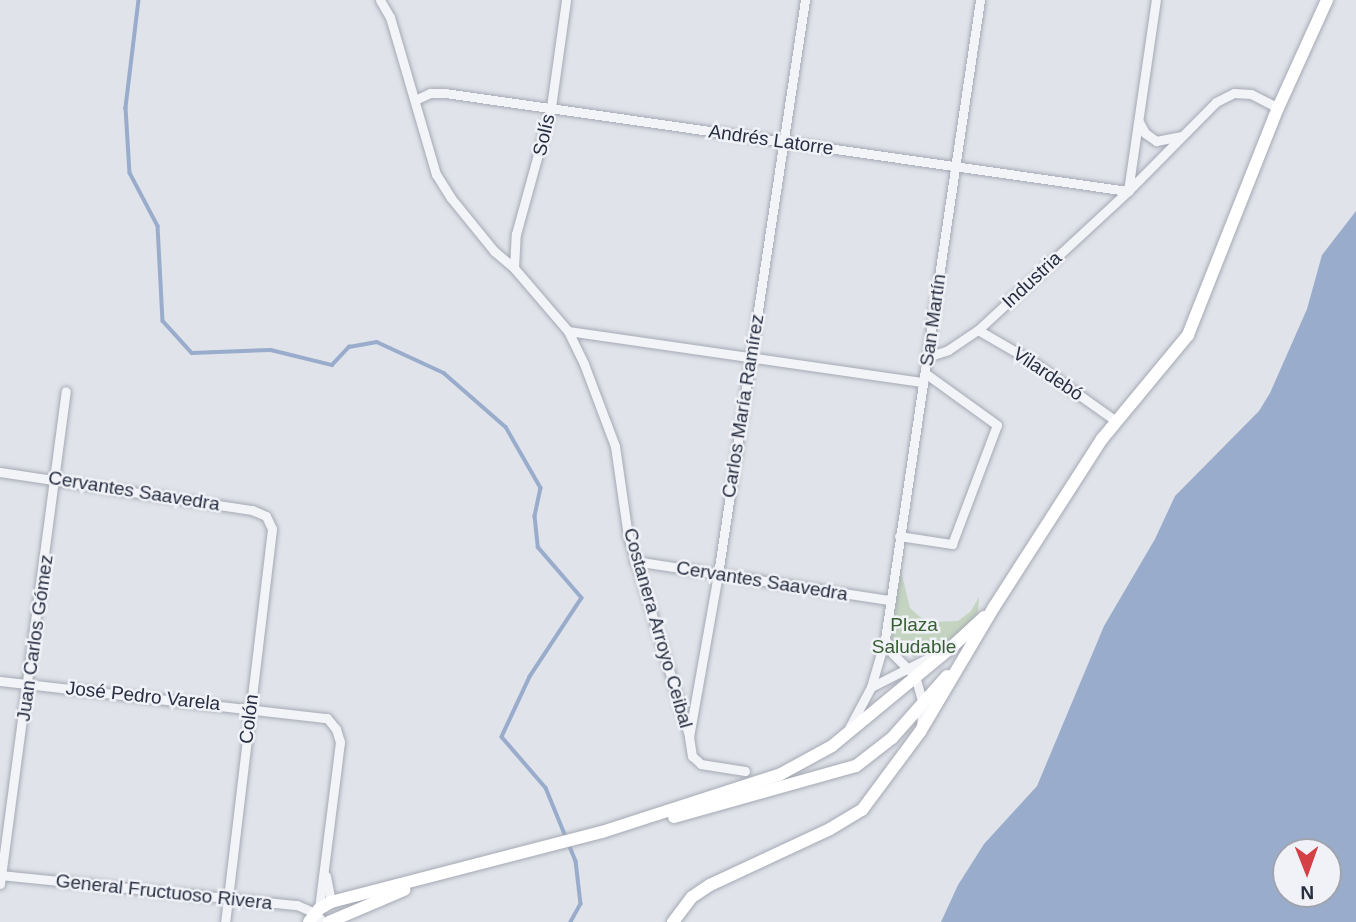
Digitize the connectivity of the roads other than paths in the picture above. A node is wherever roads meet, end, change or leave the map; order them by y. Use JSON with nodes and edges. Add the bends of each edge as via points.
{"nodes":[{"id":1,"x":380,"y":0,"type":"edge"},
{"id":2,"x":566,"y":0,"type":"edge"},
{"id":3,"x":806,"y":0,"type":"edge"},
{"id":4,"x":980,"y":0,"type":"edge"},
{"id":5,"x":1156,"y":0,"type":"edge"},
{"id":6,"x":1327,"y":0,"type":"edge"},
{"id":7,"x":415,"y":100,"type":"junction"},
{"id":8,"x":551,"y":107,"type":"junction"},
{"id":9,"x":1278,"y":108,"type":"junction"},
{"id":10,"x":1139,"y":122,"type":"junction"},
{"id":11,"x":1183,"y":136,"type":"junction"},
{"id":12,"x":784,"y":143,"type":"junction"},
{"id":13,"x":955,"y":166,"type":"junction"},
{"id":14,"x":1128,"y":191,"type":"junction"},
{"id":15,"x":514,"y":268,"type":"junction"},
{"id":16,"x":978,"y":330,"type":"junction"},
{"id":17,"x":568,"y":331,"type":"junction"},
{"id":18,"x":750,"y":356,"type":"junction"},
{"id":19,"x":927,"y":357,"type":"junction"},
{"id":20,"x":924,"y":378,"type":"junction"},
{"id":21,"x":66,"y":391,"type":"dead end"},
{"id":22,"x":1116,"y":421,"type":"junction"},
{"id":23,"x":0,"y":472,"type":"edge"},
{"id":24,"x":57,"y":479,"type":"junction"},
{"id":25,"x":266,"y":516,"type":"joint"},
{"id":26,"x":899,"y":536,"type":"junction"},
{"id":27,"x":634,"y":561,"type":"junction"},
{"id":28,"x":718,"y":574,"type":"junction"},
{"id":29,"x":889,"y":600,"type":"junction"},
{"id":30,"x":994,"y":607,"type":"junction"},
{"id":31,"x":885,"y":639,"type":"junction"},
{"id":32,"x":967,"y":655,"type":"junction"},
{"id":33,"x":910,"y":672,"type":"junction"},
{"id":34,"x":0,"y":681,"type":"edge"},
{"id":35,"x":29,"y":684,"type":"junction"},
{"id":36,"x":871,"y":687,"type":"junction"},
{"id":37,"x":923,"y":704,"type":"junction"},
{"id":38,"x":250,"y":707,"type":"junction"},
{"id":39,"x":920,"y":732,"type":"junction"},
{"id":40,"x":846,"y":735,"type":"junction"},
{"id":41,"x":689,"y":737,"type":"junction"},
{"id":42,"x":745,"y":771,"type":"dead end"},
{"id":43,"x":628,"y":824,"type":"junction"},
{"id":44,"x":457,"y":870,"type":"junction"},
{"id":45,"x":0,"y":878,"type":"edge"},
{"id":46,"x":227,"y":900,"type":"junction"},
{"id":47,"x":319,"y":914,"type":"edge"},
{"id":48,"x":225,"y":922,"type":"edge"},
{"id":49,"x":329,"y":922,"type":"edge"},
{"id":50,"x":673,"y":922,"type":"edge"}],
"edges":[{"from":1,"to":7,"type":"street","name":"Costanera Arroyo Ceibal","via":[[390,17]]},
{"from":2,"to":8,"type":"street","name":"Solís"},
{"from":3,"to":12,"type":"street","name":"Carlos María Ramírez"},
{"from":4,"to":13,"type":"street","name":"San Martín"},
{"from":5,"to":10,"type":"street"},
{"from":6,"to":9,"type":"street"},
{"from":7,"to":8,"type":"street","name":"Andrés Latorre","via":[[444,93]]},
{"from":7,"to":15,"type":"street","name":"Costanera Arroyo Ceibal","via":[[436,174],[494,251]]},
{"from":8,"to":12,"type":"street","name":"Andrés Latorre"},
{"from":8,"to":15,"type":"street","name":"Solís","via":[[516,234]]},
{"from":9,"to":11,"type":"street","name":"Industria","via":[[1251,94],[1234,93],[1216,102]]},
{"from":9,"to":22,"type":"street","via":[[1188,335]]},
{"from":10,"to":11,"type":"street","via":[[1144,133],[1156,141]]},
{"from":10,"to":14,"type":"street"},
{"from":11,"to":14,"type":"street","name":"Industria"},
{"from":12,"to":13,"type":"street","name":"Andrés Latorre"},
{"from":12,"to":18,"type":"street","name":"Carlos María Ramírez"},
{"from":13,"to":14,"type":"street","name":"Andrés Latorre"},
{"from":13,"to":19,"type":"street","name":"San Martín"},
{"from":14,"to":16,"type":"street","name":"Industria"},
{"from":15,"to":17,"type":"street","name":"Costanera Arroyo Ceibal"},
{"from":16,"to":19,"type":"street","name":"Industria","via":[[948,350]]},
{"from":16,"to":22,"type":"street","name":"Vilardebó","via":[[1033,362]]},
{"from":17,"to":18,"type":"street"},
{"from":17,"to":27,"type":"street","name":"Costanera Arroyo Ceibal","via":[[615,446]]},
{"from":18,"to":20,"type":"street"},
{"from":18,"to":28,"type":"street","name":"Carlos María Ramírez"},
{"from":19,"to":20,"type":"street","name":"San Martín"},
{"from":20,"to":26,"type":"street","name":"San Martín"},
{"from":20,"to":26,"type":"street","via":[[998,425],[952,544]]},
{"from":21,"to":24,"type":"street","name":"Juan Carlos Gómez"},
{"from":22,"to":30,"type":"street"},
{"from":23,"to":24,"type":"street","name":"Cervantes Saavedra"},
{"from":24,"to":25,"type":"street","name":"Cervantes Saavedra"},
{"from":24,"to":35,"type":"street","name":"Juan Carlos Gómez"},
{"from":25,"to":38,"type":"street","name":"Colón","via":[[272,529]]},
{"from":26,"to":29,"type":"street","name":"San Martín"},
{"from":27,"to":28,"type":"street","name":"Cervantes Saavedra"},
{"from":27,"to":41,"type":"street","name":"Costanera Arroyo Ceibal"},
{"from":28,"to":29,"type":"street","name":"Cervantes Saavedra"},
{"from":28,"to":41,"type":"street","name":"Carlos María Ramírez"},
{"from":29,"to":31,"type":"street","name":"San Martín"},
{"from":30,"to":32,"type":"street"},
{"from":30,"to":33,"type":"street","via":[[954,645]]},
{"from":31,"to":33,"type":"street"},
{"from":31,"to":36,"type":"street","name":"San Martín"},
{"from":32,"to":37,"type":"street"},
{"from":32,"to":39,"type":"street"},
{"from":33,"to":36,"type":"street"},
{"from":33,"to":37,"type":"street"},
{"from":33,"to":40,"type":"street"},
{"from":34,"to":35,"type":"street","name":"José Pedro Varela"},
{"from":35,"to":38,"type":"street","name":"José Pedro Varela"},
{"from":35,"to":45,"type":"street","name":"Juan Carlos Gómez"},
{"from":36,"to":40,"type":"street","name":"San Martín"},
{"from":37,"to":39,"type":"street"},
{"from":37,"to":43,"type":"street","via":[[892,738],[856,766],[660,821]]},
{"from":38,"to":46,"type":"street","name":"Colón"},
{"from":38,"to":47,"type":"street","name":"José Pedro Varela","via":[[327,718],[336,729],[340,742]]},
{"from":39,"to":50,"type":"street","via":[[862,810],[710,885],[680,908]]},
{"from":40,"to":43,"type":"street","via":[[806,763],[779,775]]},
{"from":41,"to":42,"type":"street","via":[[692,756],[701,764]]},
{"from":43,"to":44,"type":"street"},
{"from":44,"to":47,"type":"street"},
{"from":44,"to":49,"type":"street"},
{"from":45,"to":46,"type":"street","name":"General Fructuoso Rivera"},
{"from":46,"to":47,"type":"street","name":"General Fructuoso Rivera","via":[[297,905]]},
{"from":46,"to":48,"type":"street","name":"Colón"}]}
